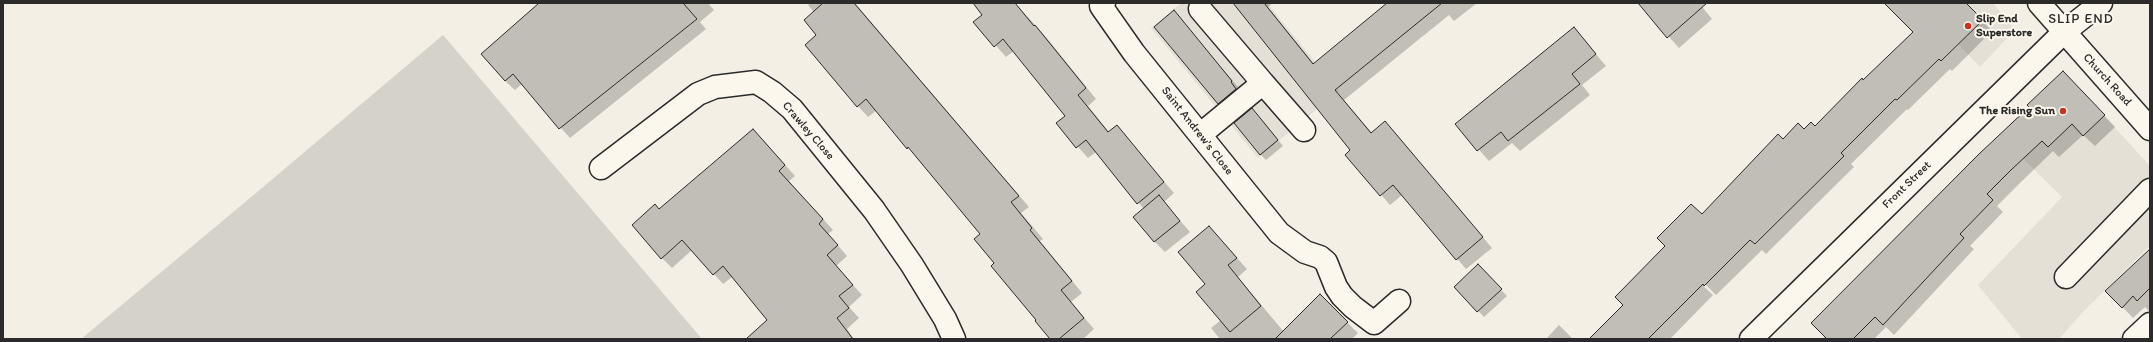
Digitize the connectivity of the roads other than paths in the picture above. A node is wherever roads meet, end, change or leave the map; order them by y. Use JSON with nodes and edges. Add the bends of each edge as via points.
{"nodes":[{"id":1,"x":2039,"y":3,"type":"edge"},
{"id":2,"x":2101,"y":3,"type":"edge"},
{"id":3,"x":1101,"y":4,"type":"edge"},
{"id":4,"x":1200,"y":9,"type":"dead end"},
{"id":5,"x":2064,"y":32,"type":"junction"},
{"id":6,"x":1263,"y":83,"type":"junction"},
{"id":7,"x":2150,"y":129,"type":"edge"},
{"id":8,"x":1304,"y":130,"type":"dead end"},
{"id":9,"x":1201,"y":134,"type":"junction"},
{"id":10,"x":600,"y":168,"type":"dead end"},
{"id":11,"x":2150,"y":190,"type":"edge"},
{"id":12,"x":2066,"y":276,"type":"dead end"},
{"id":13,"x":1399,"y":301,"type":"dead end"},
{"id":14,"x":2150,"y":324,"type":"edge"},
{"id":15,"x":1753,"y":338,"type":"edge"},
{"id":16,"x":954,"y":339,"type":"edge"},
{"id":17,"x":2134,"y":339,"type":"edge"}],
"edges":[{"from":1,"to":5,"type":"street","name":"Church Road"},
{"from":2,"to":5,"type":"street","name":"Front Street"},
{"from":3,"to":9,"type":"street","name":"Saint Andrew's Close","via":[[1134,52]]},
{"from":4,"to":6,"type":"street"},
{"from":5,"to":7,"type":"street","name":"Church Road"},
{"from":5,"to":15,"type":"street","name":"Front Street"},
{"from":6,"to":8,"type":"street"},
{"from":6,"to":9,"type":"street"},
{"from":9,"to":13,"type":"street","name":"Saint Andrew's Close","via":[[1279,233],[1305,252],[1326,262],[1336,288],[1353,307],[1374,323]]},
{"from":10,"to":16,"type":"street","name":"Crawley Close","via":[[698,94],[715,87],[756,82],[792,109],[874,210],[912,265],[945,319]]},
{"from":11,"to":12,"type":"street"},
{"from":14,"to":17,"type":"street"}]}
